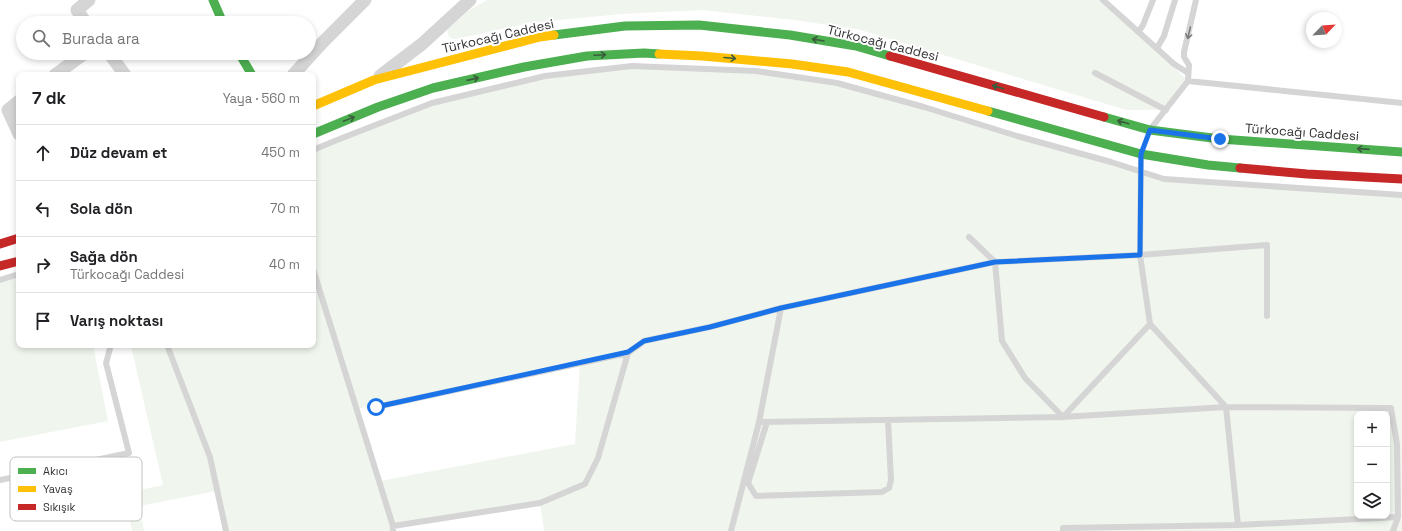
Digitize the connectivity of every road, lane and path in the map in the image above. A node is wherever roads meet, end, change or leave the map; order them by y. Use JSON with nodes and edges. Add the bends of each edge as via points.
{"nodes":[{"id":1,"x":89,"y":0,"type":"edge"},
{"id":2,"x":213,"y":0,"type":"edge"},
{"id":3,"x":365,"y":0,"type":"edge"},
{"id":4,"x":470,"y":0,"type":"edge"},
{"id":5,"x":1103,"y":0,"type":"edge"},
{"id":6,"x":1153,"y":0,"type":"edge"},
{"id":7,"x":1175,"y":0,"type":"edge"},
{"id":8,"x":1196,"y":0,"type":"edge"},
{"id":9,"x":81,"y":16,"type":"edge"},
{"id":10,"x":220,"y":16,"type":"edge"},
{"id":11,"x":1139,"y":31,"type":"junction"},
{"id":12,"x":1157,"y":48,"type":"junction"},
{"id":13,"x":316,"y":49,"type":"edge"},
{"id":14,"x":75,"y":60,"type":"edge"},
{"id":15,"x":113,"y":60,"type":"edge"},
{"id":16,"x":236,"y":60,"type":"edge"},
{"id":17,"x":243,"y":60,"type":"edge"},
{"id":18,"x":306,"y":60,"type":"edge"},
{"id":19,"x":238,"y":68,"type":"dead end"},
{"id":20,"x":59,"y":72,"type":"edge"},
{"id":21,"x":123,"y":72,"type":"edge"},
{"id":22,"x":250,"y":72,"type":"edge"},
{"id":23,"x":295,"y":72,"type":"edge"},
{"id":24,"x":1188,"y":73,"type":"junction"},
{"id":25,"x":1095,"y":74,"type":"dead end"},
{"id":26,"x":374,"y":80,"type":"junction"},
{"id":27,"x":1188,"y":81,"type":"junction"},
{"id":28,"x":16,"y":103,"type":"edge"},
{"id":29,"x":1402,"y":103,"type":"edge"},
{"id":30,"x":316,"y":105,"type":"edge"},
{"id":31,"x":1166,"y":110,"type":"junction"},
{"id":32,"x":16,"y":127,"type":"edge"},
{"id":33,"x":316,"y":133,"type":"edge"},
{"id":34,"x":1149,"y":133,"type":"junction"},
{"id":35,"x":316,"y":149,"type":"edge"},
{"id":36,"x":1142,"y":151,"type":"junction"},
{"id":37,"x":1402,"y":152,"type":"edge"},
{"id":38,"x":1141,"y":171,"type":"junction"},
{"id":39,"x":1402,"y":179,"type":"edge"},
{"id":40,"x":1402,"y":195,"type":"edge"},
{"id":41,"x":969,"y":237,"type":"dead end"},
{"id":42,"x":16,"y":239,"type":"edge"},
{"id":43,"x":0,"y":244,"type":"edge"},
{"id":44,"x":1140,"y":255,"type":"junction"},
{"id":45,"x":16,"y":262,"type":"edge"},
{"id":46,"x":995,"y":262,"type":"junction"},
{"id":47,"x":0,"y":266,"type":"edge"},
{"id":48,"x":16,"y":275,"type":"edge"},
{"id":49,"x":316,"y":279,"type":"edge"},
{"id":50,"x":0,"y":280,"type":"edge"},
{"id":51,"x":781,"y":308,"type":"junction"},
{"id":52,"x":1267,"y":316,"type":"dead end"},
{"id":53,"x":1150,"y":324,"type":"junction"},
{"id":54,"x":110,"y":348,"type":"edge"},
{"id":55,"x":168,"y":348,"type":"edge"},
{"id":56,"x":628,"y":352,"type":"junction"},
{"id":57,"x":376,"y":407,"type":"dead end"},
{"id":58,"x":1226,"y":407,"type":"junction"},
{"id":59,"x":1063,"y":417,"type":"junction"},
{"id":60,"x":888,"y":420,"type":"junction"},
{"id":61,"x":759,"y":422,"type":"junction"},
{"id":62,"x":767,"y":422,"type":"junction"},
{"id":63,"x":110,"y":457,"type":"edge"},
{"id":64,"x":10,"y":478,"type":"edge"},
{"id":65,"x":0,"y":480,"type":"edge"},
{"id":66,"x":1398,"y":517,"type":"junction"},
{"id":67,"x":1238,"y":525,"type":"junction"},
{"id":68,"x":393,"y":528,"type":"edge"},
{"id":69,"x":226,"y":531,"type":"edge"},
{"id":70,"x":731,"y":531,"type":"edge"},
{"id":71,"x":1063,"y":531,"type":"edge"},
{"id":72,"x":1393,"y":531,"type":"edge"}],
"edges":[{"from":1,"to":9,"type":"street","via":[[77,10]]},
{"from":2,"to":10,"type":"main road"},
{"from":3,"to":13,"type":"street"},
{"from":4,"to":26,"type":"street","via":[[422,44]]},
{"from":5,"to":11,"type":"lane"},
{"from":6,"to":11,"type":"lane"},
{"from":7,"to":12,"type":"lane","via":[[1164,36]]},
{"from":8,"to":24,"type":"lane","one_way":true,"via":[[1184,52],[1189,65]]},
{"from":11,"to":12,"type":"lane"},
{"from":12,"to":24,"type":"lane"},
{"from":14,"to":20,"type":"street"},
{"from":15,"to":21,"type":"street"},
{"from":16,"to":19,"type":"main road"},
{"from":17,"to":22,"type":"main road"},
{"from":18,"to":23,"type":"street"},
{"from":24,"to":27,"type":"lane"},
{"from":25,"to":31,"type":"lane"},
{"from":26,"to":30,"type":"main road","name":"Türkocağı Caddesi"},
{"from":34,"to":26,"type":"main road","name":"Türkocağı Caddesi","one_way":true,"via":[[856,46],[790,35],[699,25],[625,26],[540,37]]},
{"from":27,"to":29,"type":"lane"},
{"from":27,"to":31,"type":"lane"},
{"from":28,"to":32,"type":"street","via":[[8,110]]},
{"from":31,"to":34,"type":"lane"},
{"from":33,"to":36,"type":"main road","one_way":true,"via":[[378,107],[434,88],[524,67],[587,56],[644,53],[785,63],[848,72]]},
{"from":37,"to":34,"type":"main road","name":"Türkocağı Caddesi","one_way":true},
{"from":35,"to":38,"type":"lane","via":[[432,103],[545,76],[632,66],[756,71],[837,82]]},
{"from":36,"to":38,"type":"lane"},
{"from":36,"to":39,"type":"main road","via":[[1208,165]]},
{"from":38,"to":40,"type":"lane","via":[[1164,179]]},
{"from":38,"to":44,"type":"lane"},
{"from":41,"to":46,"type":"lane"},
{"from":42,"to":43,"type":"main road"},
{"from":44,"to":46,"type":"lane"},
{"from":44,"to":52,"type":"lane","via":[[1267,245]]},
{"from":44,"to":53,"type":"lane"},
{"from":45,"to":47,"type":"main road"},
{"from":46,"to":51,"type":"lane"},
{"from":46,"to":59,"type":"lane","via":[[1002,341],[1025,378]]},
{"from":48,"to":50,"type":"lane"},
{"from":49,"to":68,"type":"lane"},
{"from":51,"to":56,"type":"lane","via":[[644,341]]},
{"from":51,"to":61,"type":"lane"},
{"from":53,"to":58,"type":"lane"},
{"from":53,"to":59,"type":"lane"},
{"from":54,"to":63,"type":"lane","via":[[106,363],[129,453]]},
{"from":55,"to":69,"type":"lane","via":[[210,457]]},
{"from":56,"to":57,"type":"lane"},
{"from":56,"to":68,"type":"lane","via":[[598,458],[585,484],[540,503]]},
{"from":58,"to":59,"type":"lane"},
{"from":58,"to":66,"type":"lane","via":[[1391,408],[1397,444]]},
{"from":58,"to":67,"type":"lane"},
{"from":59,"to":60,"type":"lane"},
{"from":60,"to":62,"type":"lane"},
{"from":60,"to":62,"type":"lane","via":[[891,480],[889,488],[882,492],[756,496],[748,483]]},
{"from":61,"to":62,"type":"lane"},
{"from":61,"to":70,"type":"lane"},
{"from":64,"to":65,"type":"lane"},
{"from":66,"to":67,"type":"lane"},
{"from":66,"to":72,"type":"lane"},
{"from":67,"to":71,"type":"lane","via":[[1063,528]]}]}
